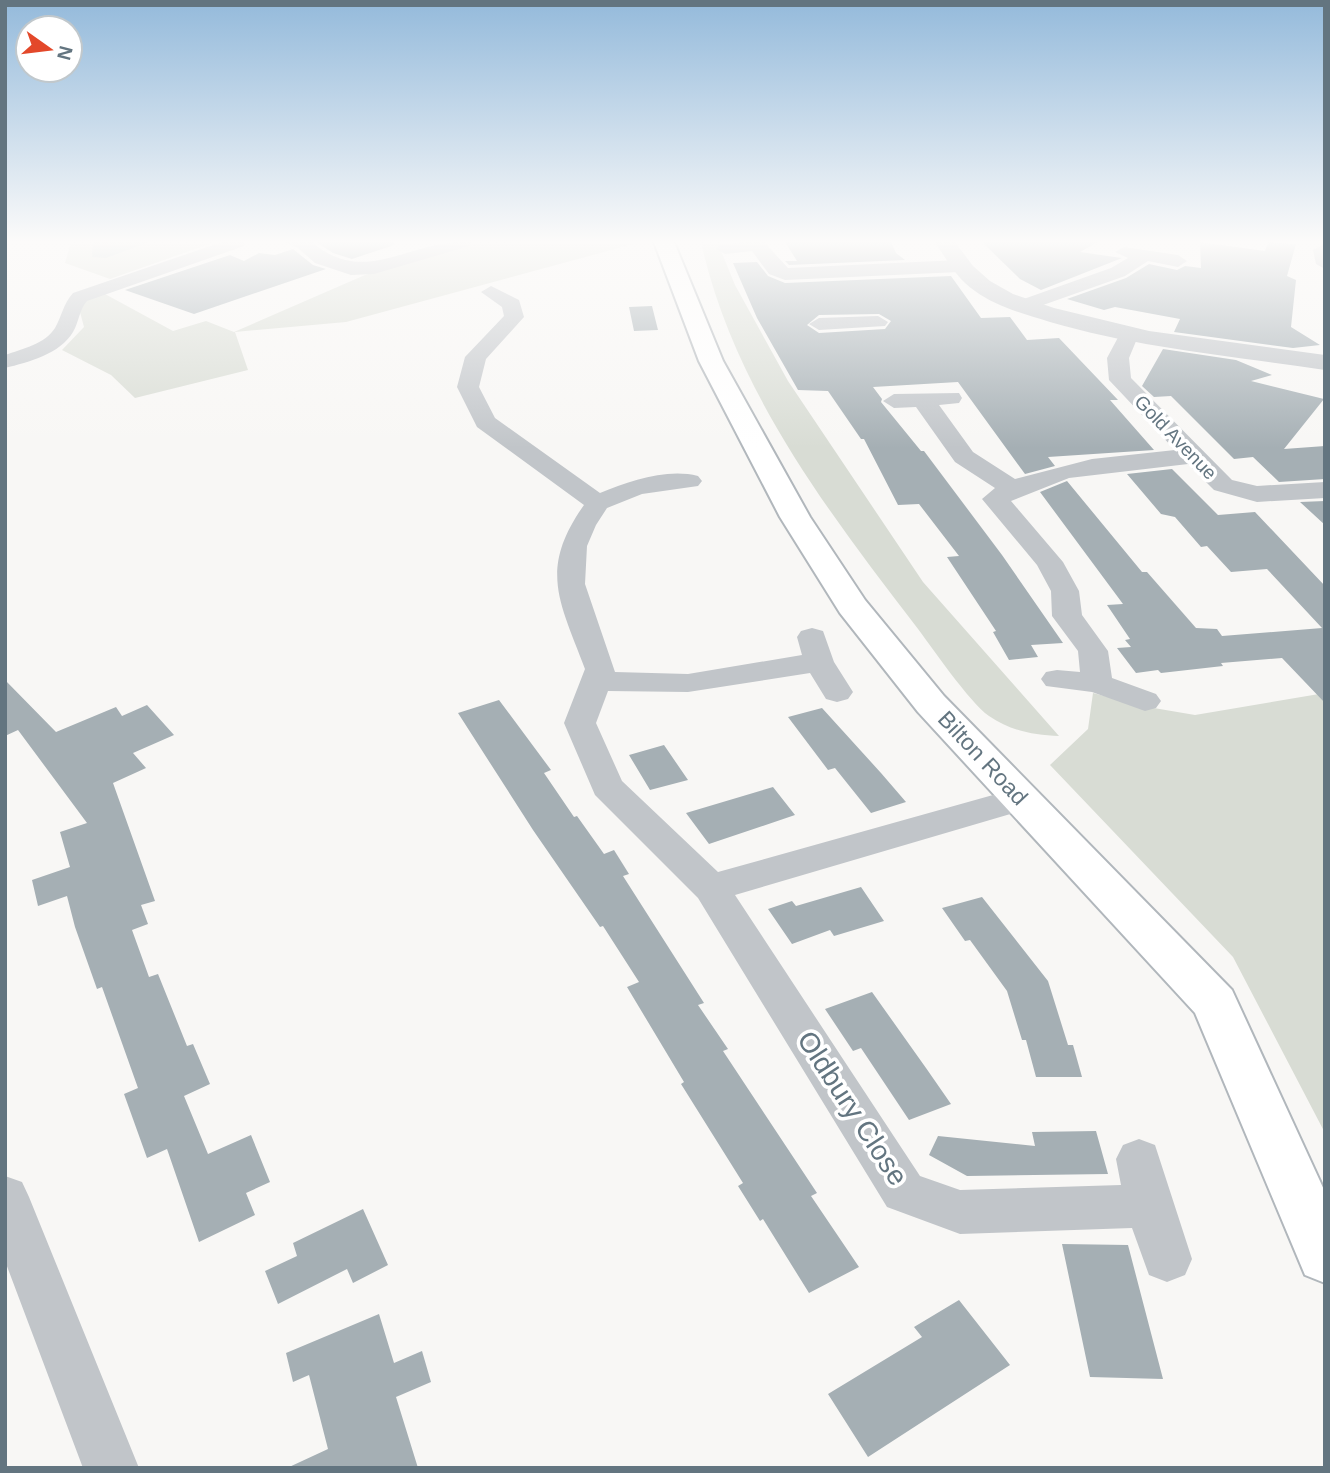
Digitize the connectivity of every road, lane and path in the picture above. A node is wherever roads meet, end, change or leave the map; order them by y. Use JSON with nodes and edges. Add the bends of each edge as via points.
{"nodes":[{"id":1,"x":70,"y":311,"type":"edge"},
{"id":2,"x":513,"y":311,"type":"edge"},
{"id":3,"x":691,"y":311,"type":"edge"},
{"id":4,"x":840,"y":311,"type":"edge"},
{"id":5,"x":1038,"y":311,"type":"edge"},
{"id":6,"x":878,"y":321,"type":"dead end"},
{"id":7,"x":848,"y":323,"type":"junction"},
{"id":8,"x":819,"y":324,"type":"dead end"},
{"id":9,"x":1129,"y":334,"type":"junction"},
{"id":10,"x":5,"y":362,"type":"edge"},
{"id":11,"x":1325,"y":363,"type":"edge"},
{"id":12,"x":951,"y":398,"type":"dead end"},
{"id":13,"x":923,"y":400,"type":"junction"},
{"id":14,"x":894,"y":401,"type":"dead end"},
{"id":15,"x":1194,"y":456,"type":"junction"},
{"id":16,"x":689,"y":481,"type":"dead end"},
{"id":17,"x":1012,"y":488,"type":"junction"},
{"id":18,"x":1325,"y":490,"type":"edge"},
{"id":19,"x":598,"y":503,"type":"junction"},
{"id":20,"x":1057,"y":679,"type":"dead end"},
{"id":21,"x":595,"y":681,"type":"junction"},
{"id":22,"x":1097,"y":683,"type":"junction"},
{"id":23,"x":837,"y":692,"type":"dead end"},
{"id":24,"x":1145,"y":701,"type":"dead end"},
{"id":25,"x":1021,"y":799,"type":"junction"},
{"id":26,"x":711,"y":888,"type":"junction"},
{"id":27,"x":1139,"y":1159,"type":"dead end"},
{"id":28,"x":5,"y":1197,"type":"edge"},
{"id":29,"x":1149,"y":1206,"type":"junction"},
{"id":30,"x":1325,"y":1256,"type":"edge"},
{"id":31,"x":1167,"y":1259,"type":"dead end"},
{"id":32,"x":111,"y":1468,"type":"edge"}],
"edges":[{"from":1,"to":10,"type":"street","via":[[66,327],[53,342]]},
{"from":2,"to":19,"type":"street","via":[[514,317],[476,357],[468,387],[485,422]]},
{"from":3,"to":25,"type":"main road","name":"Bilton Road","via":[[711,361],[794,517],[852,606],[931,704]]},
{"from":4,"to":7,"type":"street"},
{"from":5,"to":9,"type":"street"},
{"from":6,"to":7,"type":"street"},
{"from":7,"to":8,"type":"street"},
{"from":9,"to":11,"type":"street"},
{"from":9,"to":15,"type":"street","name":"Gold Avenue","via":[[1118,358],[1120,380]]},
{"from":12,"to":13,"type":"street"},
{"from":13,"to":14,"type":"street"},
{"from":13,"to":17,"type":"street","via":[[964,457]]},
{"from":15,"to":17,"type":"street","via":[[1089,466]]},
{"from":15,"to":18,"type":"street","name":"Gold Avenue","via":[[1223,485],[1238,491]]},
{"from":16,"to":19,"type":"street","via":[[637,487]]},
{"from":17,"to":22,"type":"street","via":[[995,499],[998,506],[1049,562],[1065,591],[1068,616],[1093,651]]},
{"from":19,"to":21,"type":"street","via":[[582,523],[569,554],[569,582],[601,669]]},
{"from":20,"to":22,"type":"street"},
{"from":21,"to":23,"type":"street","via":[[688,683],[816,649]]},
{"from":21,"to":26,"type":"street","name":"Oldbury Close","via":[[580,723],[607,787]]},
{"from":22,"to":24,"type":"street"},
{"from":25,"to":26,"type":"street"},
{"from":25,"to":30,"type":"main road","name":"Bilton Road","via":[[1215,1003]]},
{"from":26,"to":29,"type":"street","name":"Oldbury Close","via":[[904,1192],[960,1212]]},
{"from":27,"to":29,"type":"street"},
{"from":28,"to":32,"type":"street"},
{"from":29,"to":31,"type":"street"}]}
